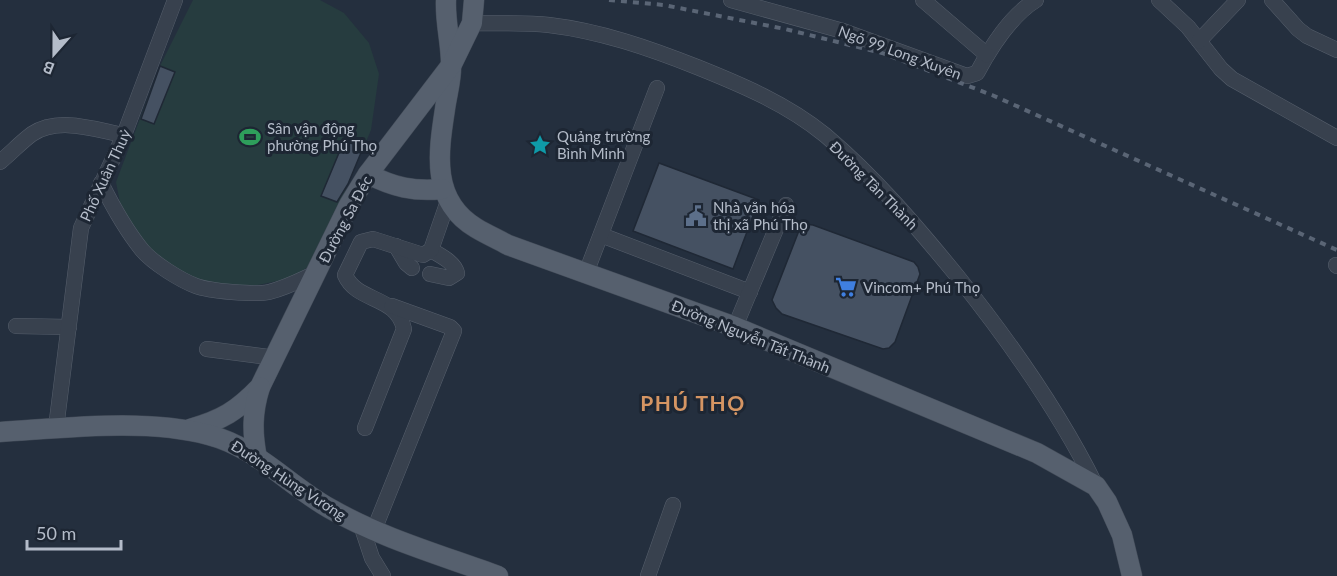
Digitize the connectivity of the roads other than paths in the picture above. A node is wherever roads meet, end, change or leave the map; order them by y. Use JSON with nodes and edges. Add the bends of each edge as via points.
{"nodes":[{"id":1,"x":176,"y":0,"type":"edge"},
{"id":2,"x":731,"y":0,"type":"edge"},
{"id":3,"x":923,"y":0,"type":"edge"},
{"id":4,"x":1036,"y":0,"type":"edge"},
{"id":5,"x":1159,"y":0,"type":"edge"},
{"id":6,"x":1238,"y":0,"type":"edge"},
{"id":7,"x":1272,"y":0,"type":"edge"},
{"id":8,"x":446,"y":3,"type":"edge"},
{"id":9,"x":473,"y":10,"type":"edge"},
{"id":10,"x":1199,"y":41,"type":"junction"},
{"id":11,"x":1337,"y":50,"type":"edge"},
{"id":12,"x":987,"y":56,"type":"junction"},
{"id":13,"x":452,"y":64,"type":"junction"},
{"id":14,"x":657,"y":88,"type":"dead end"},
{"id":15,"x":124,"y":135,"type":"junction"},
{"id":16,"x":1337,"y":138,"type":"edge"},
{"id":17,"x":0,"y":162,"type":"edge"},
{"id":18,"x":368,"y":174,"type":"junction"},
{"id":19,"x":102,"y":183,"type":"junction"},
{"id":20,"x":445,"y":195,"type":"junction"},
{"id":21,"x":786,"y":205,"type":"dead end"},
{"id":22,"x":600,"y":235,"type":"junction"},
{"id":23,"x":396,"y":246,"type":"junction"},
{"id":24,"x":431,"y":250,"type":"junction"},
{"id":25,"x":412,"y":268,"type":"dead end"},
{"id":26,"x":316,"y":273,"type":"junction"},
{"id":27,"x":586,"y":273,"type":"junction"},
{"id":28,"x":430,"y":274,"type":"dead end"},
{"id":29,"x":750,"y":292,"type":"junction"},
{"id":30,"x":388,"y":305,"type":"junction"},
{"id":31,"x":16,"y":326,"type":"dead end"},
{"id":32,"x":69,"y":327,"type":"junction"},
{"id":33,"x":735,"y":327,"type":"junction"},
{"id":34,"x":207,"y":349,"type":"dead end"},
{"id":35,"x":276,"y":358,"type":"junction"},
{"id":36,"x":260,"y":387,"type":"junction"},
{"id":37,"x":56,"y":428,"type":"junction"},
{"id":38,"x":365,"y":428,"type":"dead end"},
{"id":39,"x":188,"y":430,"type":"junction"},
{"id":40,"x":0,"y":432,"type":"edge"},
{"id":41,"x":257,"y":458,"type":"junction"},
{"id":42,"x":1096,"y":486,"type":"junction"},
{"id":43,"x":674,"y":506,"type":"dead end"},
{"id":44,"x":368,"y":527,"type":"junction"},
{"id":45,"x":383,"y":576,"type":"edge"},
{"id":46,"x":498,"y":576,"type":"edge"},
{"id":47,"x":648,"y":576,"type":"edge"},
{"id":48,"x":1132,"y":576,"type":"edge"}],
"edges":[{"from":1,"to":15,"type":"street","name":"Phố Xuân Thuỷ"},
{"from":2,"to":12,"type":"street","name":"Ngõ 99 Long Xuyên","via":[[843,31],[967,76],[977,73]]},
{"from":3,"to":12,"type":"street"},
{"from":4,"to":12,"type":"street","name":"Ngõ 99 Long Xuyên","via":[[1016,16]]},
{"from":5,"to":10,"type":"street"},
{"from":6,"to":10,"type":"street"},
{"from":7,"to":11,"type":"street","via":[[1307,36]]},
{"from":8,"to":13,"type":"main road"},
{"from":9,"to":13,"type":"main road"},
{"from":9,"to":42,"type":"street","name":"Đường Tân Thành","via":[[650,48],[783,105],[823,134],[921,232],[988,314],[1050,403]]},
{"from":10,"to":16,"type":"street","via":[[1232,79]]},
{"from":13,"to":18,"type":"main road","name":"Đường Sa Đéc"},
{"from":13,"to":20,"type":"main road","via":[[441,131]]},
{"from":14,"to":22,"type":"street"},
{"from":15,"to":17,"type":"street","via":[[55,125],[33,134]]},
{"from":15,"to":19,"type":"street","name":"Phố Xuân Thuỷ"},
{"from":18,"to":20,"type":"main road","via":[[405,189]]},
{"from":18,"to":26,"type":"main road","name":"Đường Sa Đéc"},
{"from":19,"to":26,"type":"street","via":[[118,217],[144,252],[197,287],[268,292]]},
{"from":19,"to":32,"type":"street","name":"Phố Xuân Thuỷ","via":[[81,228]]},
{"from":20,"to":24,"type":"street"},
{"from":20,"to":27,"type":"main road","name":"Đường Nguyễn Tất Thành","via":[[458,214],[474,227],[508,245]]},
{"from":21,"to":29,"type":"street"},
{"from":22,"to":27,"type":"street"},
{"from":22,"to":29,"type":"street"},
{"from":23,"to":24,"type":"street","via":[[423,255]]},
{"from":23,"to":25,"type":"street"},
{"from":23,"to":30,"type":"street","via":[[373,239],[361,242],[345,275],[349,284]]},
{"from":24,"to":28,"type":"street","via":[[457,273],[449,278]]},
{"from":26,"to":35,"type":"main road","name":"Đường Sa Đéc"},
{"from":27,"to":33,"type":"main road","name":"Đường Nguyễn Tất Thành"},
{"from":29,"to":33,"type":"street"},
{"from":30,"to":38,"type":"street","via":[[399,314],[404,329]]},
{"from":30,"to":44,"type":"street","via":[[454,331]]},
{"from":31,"to":32,"type":"street"},
{"from":32,"to":37,"type":"street","name":"Phố Xuân Thuỷ"},
{"from":33,"to":42,"type":"main road","name":"Đường Nguyễn Tất Thành","via":[[1037,453]]},
{"from":34,"to":35,"type":"street"},
{"from":35,"to":36,"type":"main road","name":"Đường Sa Đéc"},
{"from":36,"to":39,"type":"main road","name":"Đường Sa Đéc","via":[[227,416]]},
{"from":36,"to":41,"type":"main road","name":"Đường Sa Đéc","via":[[252,428]]},
{"from":37,"to":39,"type":"main road","name":"Đường Hùng Vương","via":[[153,425]]},
{"from":37,"to":40,"type":"main road","name":"Đường Hùng Vương"},
{"from":39,"to":41,"type":"main road","name":"Đường Hùng Vương","via":[[228,440]]},
{"from":41,"to":44,"type":"main road","name":"Đường Hùng Vương","via":[[327,507]]},
{"from":42,"to":48,"type":"main road","name":"Đường Nguyễn Tất Thành","via":[[1122,535]]},
{"from":43,"to":47,"type":"street"},
{"from":44,"to":45,"type":"street","via":[[372,558]]},
{"from":44,"to":46,"type":"main road","name":"Đường Hùng Vương"}]}
